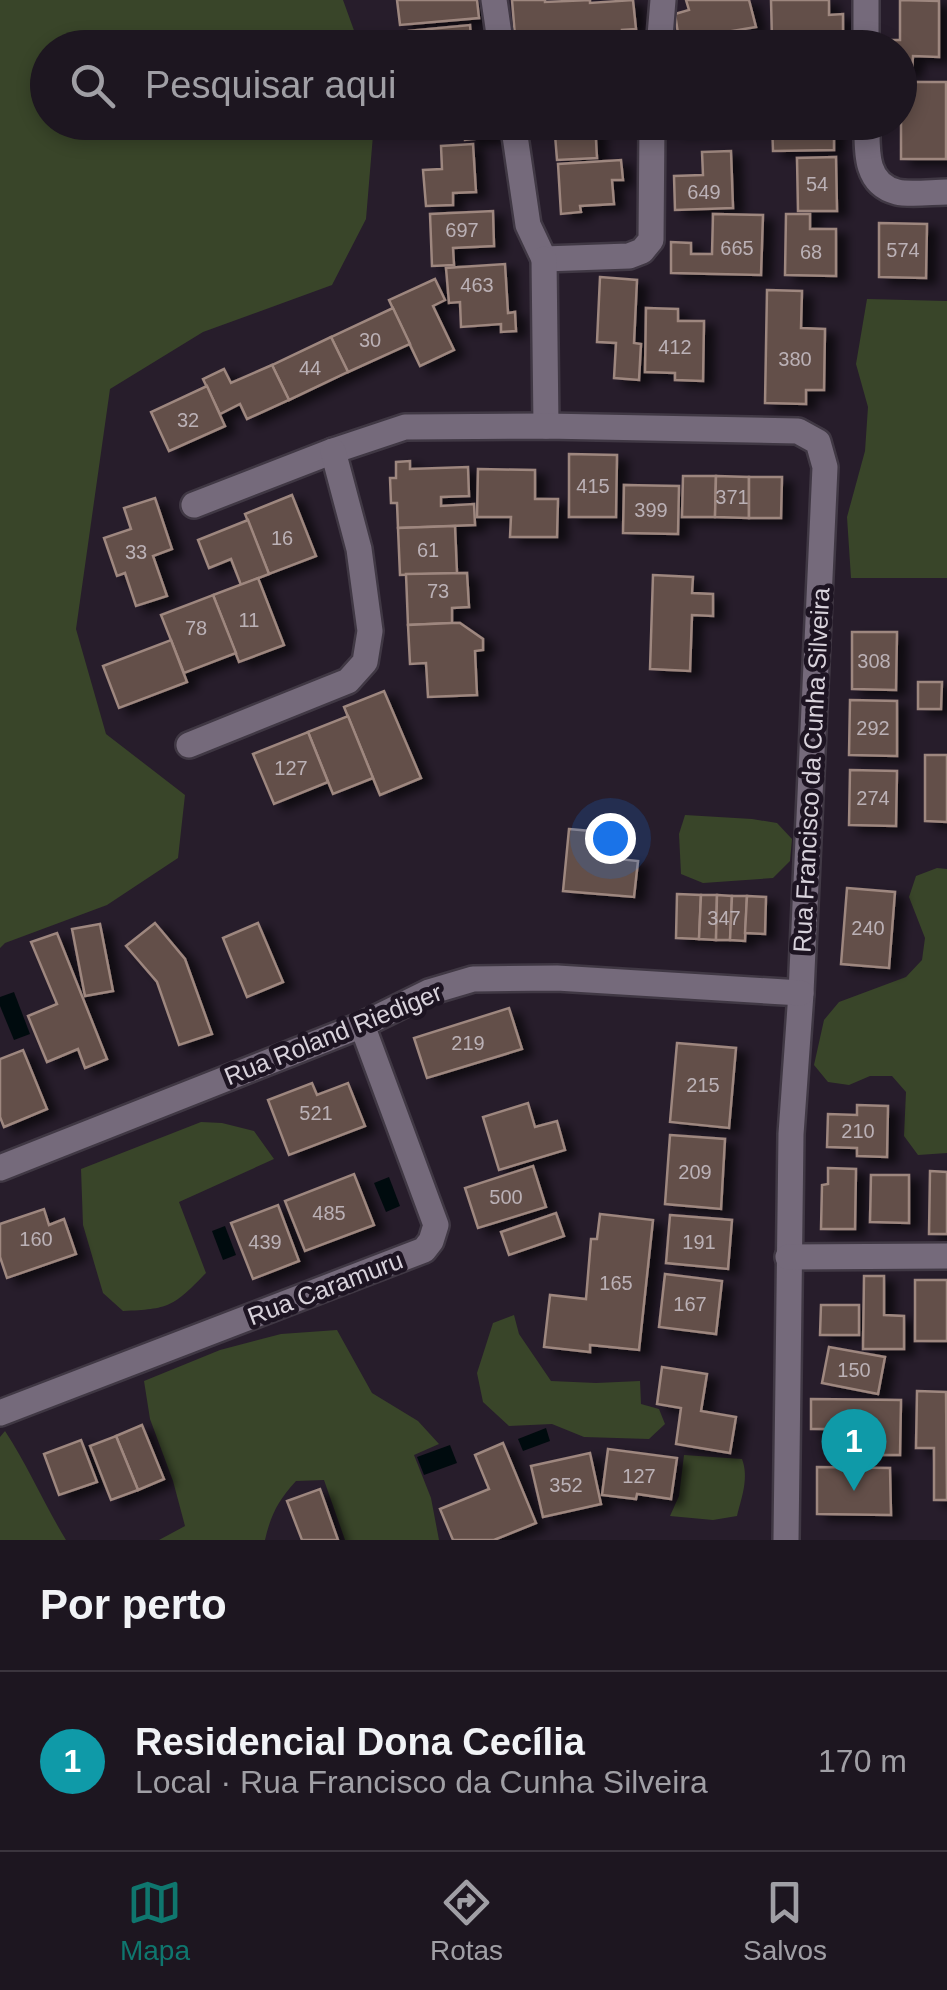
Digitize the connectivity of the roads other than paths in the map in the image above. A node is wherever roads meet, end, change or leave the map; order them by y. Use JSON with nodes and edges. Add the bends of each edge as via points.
{"nodes":[{"id":1,"x":494,"y":0,"type":"edge"},
{"id":2,"x":663,"y":0,"type":"edge"},
{"id":3,"x":866,"y":0,"type":"edge"},
{"id":4,"x":499,"y":30,"type":"edge"},
{"id":5,"x":660,"y":30,"type":"edge"},
{"id":6,"x":866,"y":30,"type":"edge"},
{"id":7,"x":516,"y":140,"type":"edge"},
{"id":8,"x":652,"y":140,"type":"edge"},
{"id":9,"x":867,"y":140,"type":"edge"},
{"id":10,"x":947,"y":192,"type":"edge"},
{"id":11,"x":544,"y":259,"type":"junction"},
{"id":12,"x":546,"y":426,"type":"junction"},
{"id":13,"x":333,"y":451,"type":"junction"},
{"id":14,"x":194,"y":505,"type":"dead end"},
{"id":15,"x":190,"y":745,"type":"dead end"},
{"id":16,"x":801,"y":993,"type":"junction"},
{"id":17,"x":362,"y":1025,"type":"junction"},
{"id":18,"x":0,"y":1168,"type":"edge"},
{"id":19,"x":947,"y":1256,"type":"edge"},
{"id":20,"x":788,"y":1257,"type":"junction"},
{"id":21,"x":0,"y":1414,"type":"edge"},
{"id":22,"x":786,"y":1540,"type":"edge"}],
"edges":[{"from":1,"to":4,"type":"street"},
{"from":2,"to":5,"type":"street"},
{"from":3,"to":6,"type":"street"},
{"from":7,"to":11,"type":"street","via":[[528,225]]},
{"from":8,"to":11,"type":"street","via":[[651,240],[642,252]]},
{"from":9,"to":10,"type":"street","via":[[867,161],[877,180],[897,192]]},
{"from":11,"to":12,"type":"street"},
{"from":12,"to":13,"type":"street","name":"Rua Francisco da Cunha Silveira","via":[[405,428]]},
{"from":12,"to":16,"type":"street","name":"Rua Francisco da Cunha Silveira","via":[[798,431],[818,442],[825,467]]},
{"from":13,"to":14,"type":"street","name":"Rua Francisco da Cunha Silveira"},
{"from":13,"to":15,"type":"street","via":[[359,549],[370,632],[365,662],[348,682]]},
{"from":16,"to":17,"type":"street","name":"Rua Roland Riediger","via":[[473,979]]},
{"from":16,"to":20,"type":"street","name":"Rua Francisco da Cunha Silveira"},
{"from":17,"to":18,"type":"street","name":"Rua Roland Riediger"},
{"from":17,"to":21,"type":"street","name":"Rua Caramuru","via":[[436,1225],[424,1250]]},
{"from":19,"to":20,"type":"street"},
{"from":20,"to":22,"type":"street","name":"Rua Francisco da Cunha Silveira"}]}
